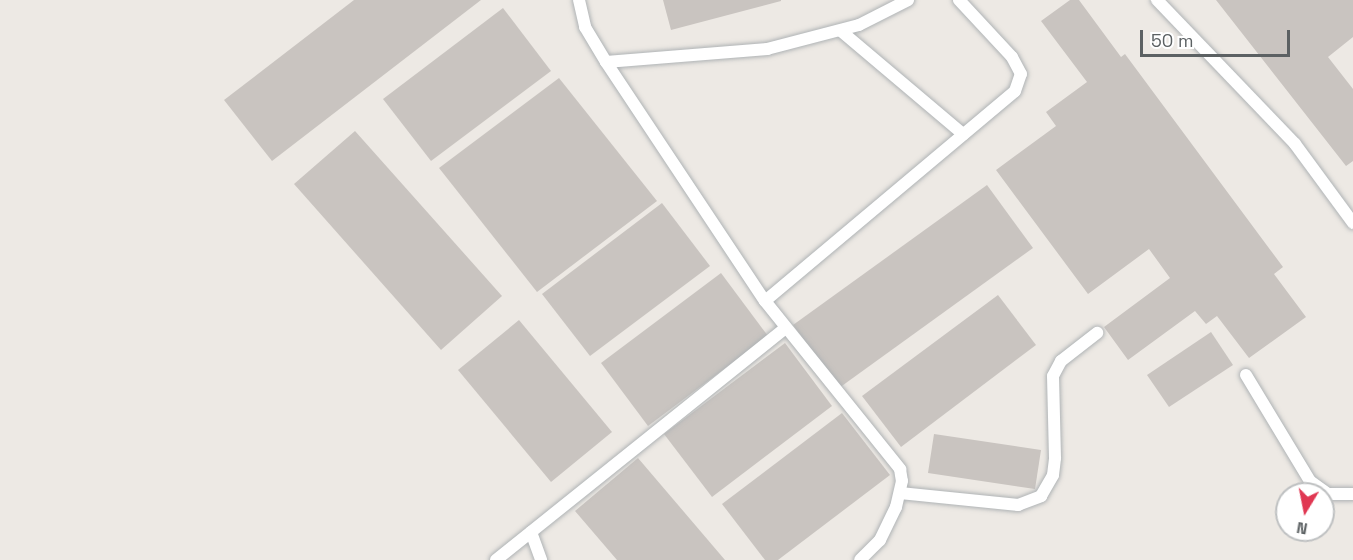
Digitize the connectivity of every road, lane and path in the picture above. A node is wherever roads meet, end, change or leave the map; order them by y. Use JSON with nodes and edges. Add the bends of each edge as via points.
{"nodes":[{"id":1,"x":579,"y":0,"type":"edge"},
{"id":2,"x":908,"y":0,"type":"edge"},
{"id":3,"x":959,"y":0,"type":"edge"},
{"id":4,"x":1156,"y":0,"type":"edge"},
{"id":5,"x":841,"y":31,"type":"junction"},
{"id":6,"x":606,"y":62,"type":"junction"},
{"id":7,"x":963,"y":134,"type":"junction"},
{"id":8,"x":1353,"y":223,"type":"edge"},
{"id":9,"x":765,"y":301,"type":"junction"},
{"id":10,"x":784,"y":329,"type":"junction"},
{"id":11,"x":1097,"y":333,"type":"dead end"},
{"id":12,"x":1246,"y":375,"type":"dead end"},
{"id":13,"x":900,"y":493,"type":"junction"},
{"id":14,"x":1353,"y":494,"type":"edge"},
{"id":15,"x":531,"y":532,"type":"junction"},
{"id":16,"x":496,"y":560,"type":"edge"},
{"id":17,"x":541,"y":560,"type":"edge"},
{"id":18,"x":860,"y":560,"type":"edge"}],
"edges":[{"from":1,"to":6,"type":"lane","via":[[585,27]]},
{"from":2,"to":5,"type":"lane"},
{"from":3,"to":7,"type":"lane","via":[[1012,57],[1020,74],[1015,91]]},
{"from":4,"to":8,"type":"lane","via":[[1295,144]]},
{"from":5,"to":6,"type":"lane","via":[[767,49]]},
{"from":5,"to":7,"type":"lane"},
{"from":6,"to":9,"type":"lane"},
{"from":7,"to":9,"type":"lane"},
{"from":9,"to":10,"type":"lane"},
{"from":10,"to":13,"type":"lane","via":[[900,469]]},
{"from":10,"to":15,"type":"lane"},
{"from":11,"to":13,"type":"lane","via":[[1061,361],[1053,376],[1055,458],[1053,475],[1041,496],[1018,505]]},
{"from":12,"to":14,"type":"lane","via":[[1310,481],[1328,495]]},
{"from":13,"to":18,"type":"lane","via":[[880,540]]},
{"from":15,"to":16,"type":"lane"},
{"from":15,"to":17,"type":"lane"}]}
